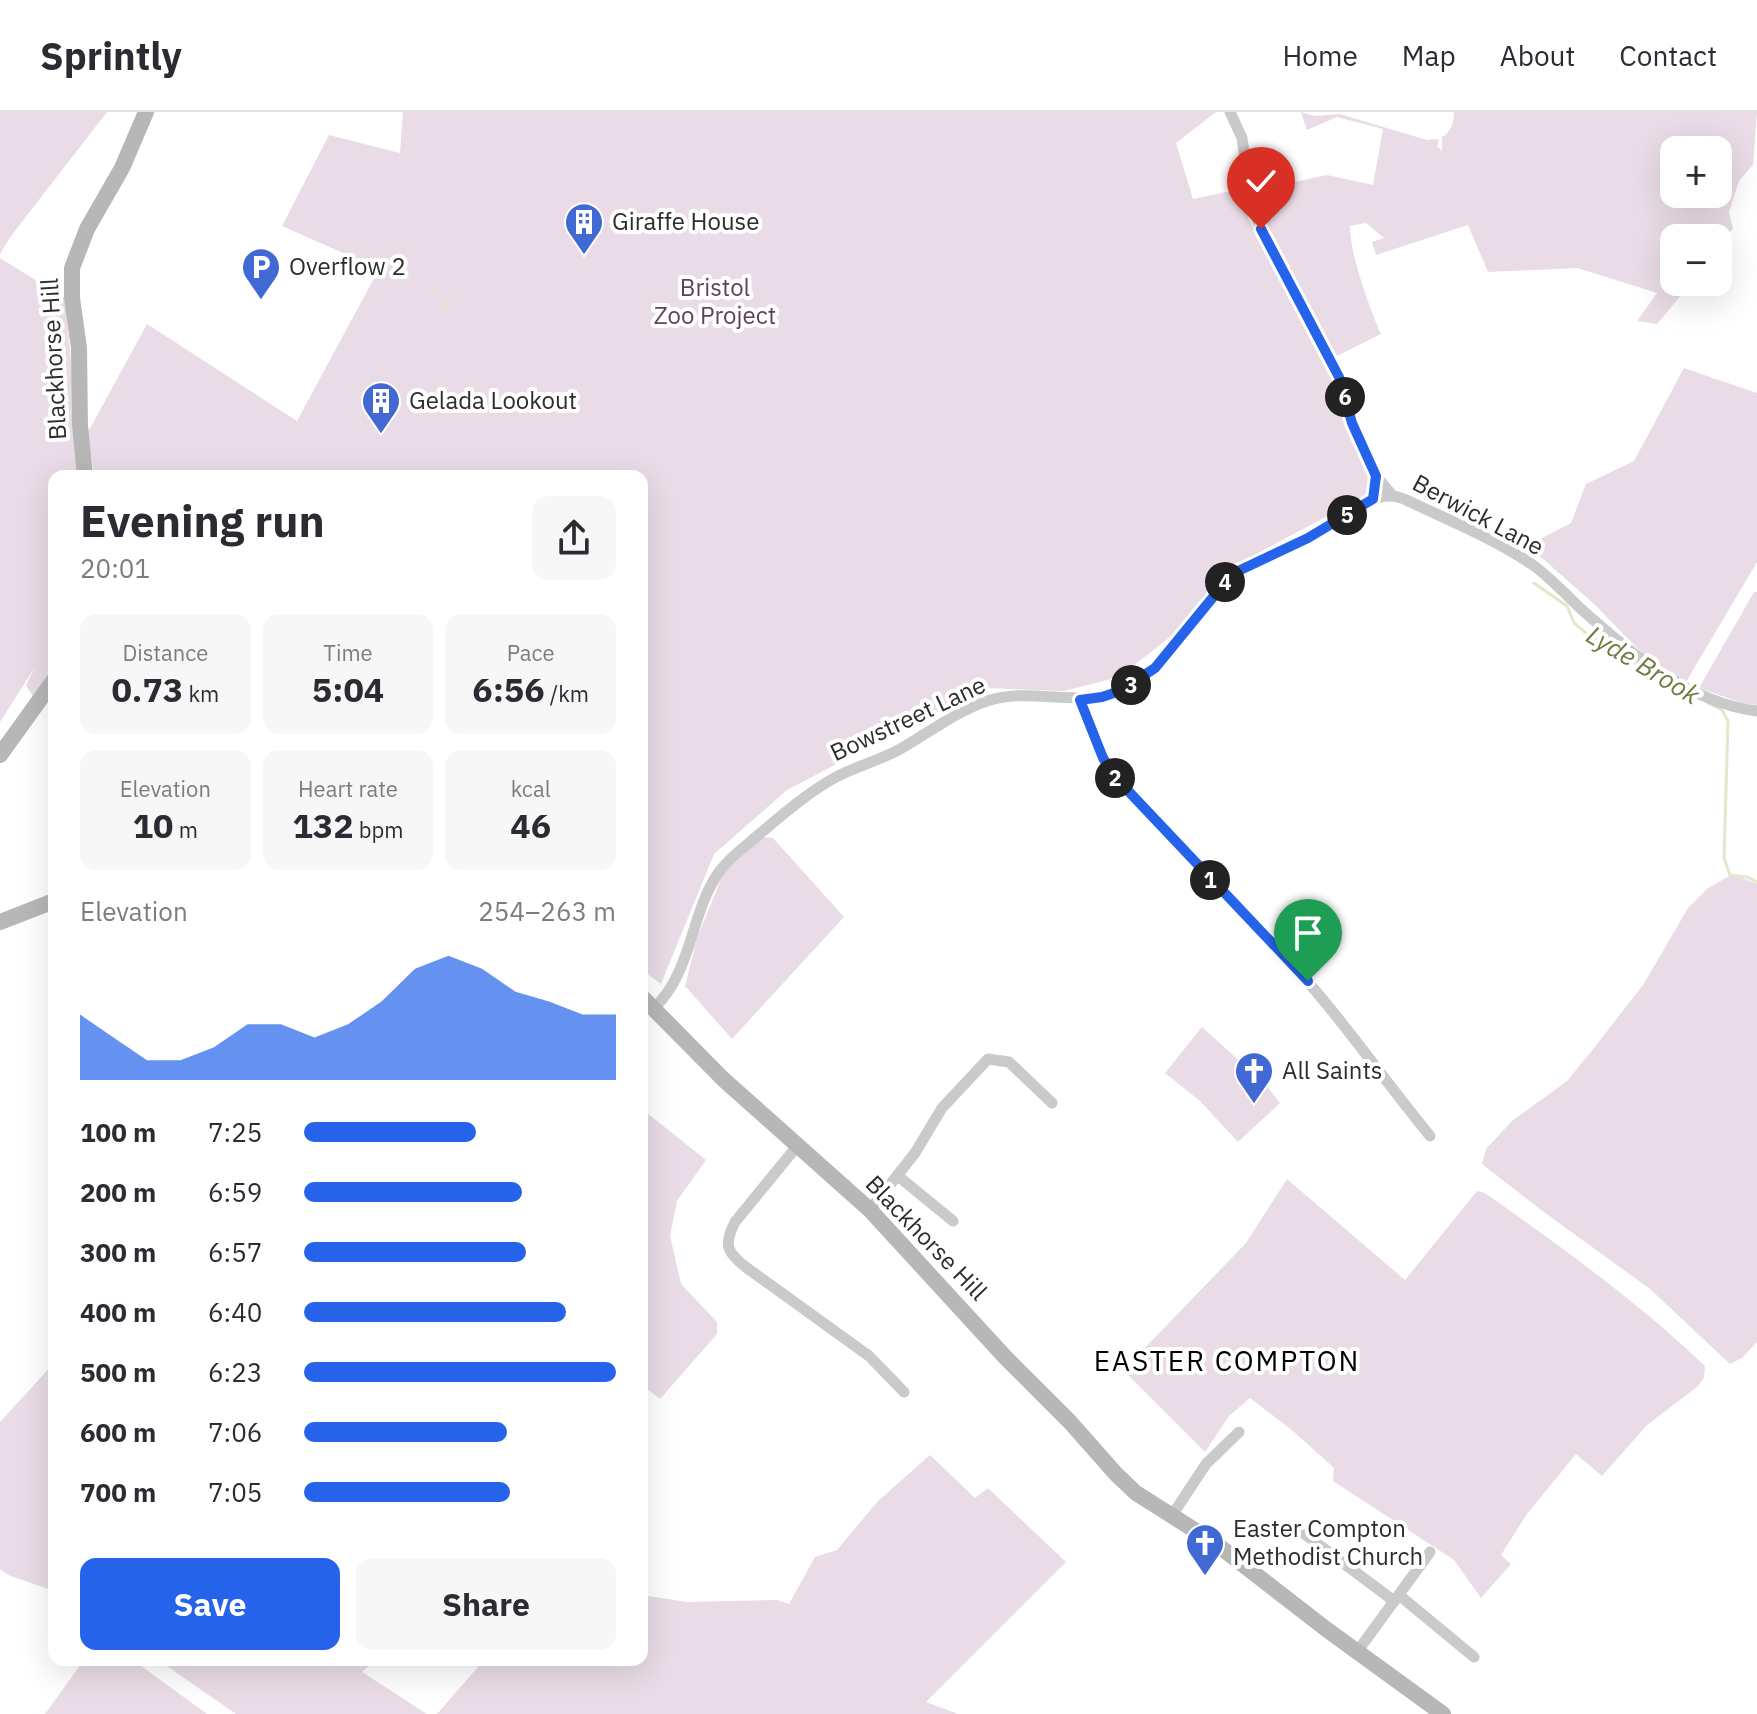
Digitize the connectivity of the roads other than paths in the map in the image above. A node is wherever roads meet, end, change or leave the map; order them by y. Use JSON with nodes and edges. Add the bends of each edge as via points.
{"nodes":[{"id":1,"x":146,"y":112,"type":"edge"},
{"id":2,"x":1230,"y":112,"type":"edge"},
{"id":3,"x":84,"y":470,"type":"edge"},
{"id":4,"x":1376,"y":476,"type":"junction"},
{"id":5,"x":1392,"y":495,"type":"junction"},
{"id":6,"x":1373,"y":499,"type":"junction"},
{"id":7,"x":48,"y":688,"type":"edge"},
{"id":8,"x":1080,"y":700,"type":"junction"},
{"id":9,"x":1757,"y":711,"type":"edge"},
{"id":10,"x":0,"y":755,"type":"edge"},
{"id":11,"x":48,"y":903,"type":"edge"},
{"id":12,"x":0,"y":922,"type":"edge"},
{"id":13,"x":648,"y":1002,"type":"edge"},
{"id":14,"x":1053,"y":1084,"type":"dead end"},
{"id":15,"x":1430,"y":1136,"type":"dead end"},
{"id":16,"x":798,"y":1145,"type":"junction"},
{"id":17,"x":898,"y":1176,"type":"junction"},
{"id":18,"x":870,"y":1210,"type":"junction"},
{"id":19,"x":953,"y":1221,"type":"dead end"},
{"id":20,"x":904,"y":1392,"type":"dead end"},
{"id":21,"x":1239,"y":1432,"type":"dead end"},
{"id":22,"x":1171,"y":1517,"type":"junction"},
{"id":23,"x":1294,"y":1526,"type":"dead end"},
{"id":24,"x":1430,"y":1552,"type":"dead end"},
{"id":25,"x":1397,"y":1598,"type":"junction"},
{"id":26,"x":1458,"y":1643,"type":"junction"},
{"id":27,"x":1357,"y":1652,"type":"junction"},
{"id":28,"x":1450,"y":1655,"type":"dead end"},
{"id":29,"x":1474,"y":1657,"type":"dead end"},
{"id":30,"x":1443,"y":1714,"type":"edge"}],
"edges":[{"from":1,"to":3,"type":"main road","name":"Blackhorse Hill","via":[[72,268]]},
{"from":2,"to":4,"type":"street","via":[[1242,138],[1251,202],[1261,229],[1339,377]]},
{"from":4,"to":5,"type":"street"},
{"from":4,"to":6,"type":"street"},
{"from":5,"to":6,"type":"street","name":"Berwick Lane"},
{"from":5,"to":9,"type":"street","name":"Berwick Lane","via":[[1532,564],[1650,666],[1692,690]]},
{"from":6,"to":8,"type":"street","name":"Bowstreet Lane","via":[[1232,574],[1155,668],[1120,691]]},
{"from":7,"to":10,"type":"main road"},
{"from":8,"to":13,"type":"street","name":"Bowstreet Lane","via":[[988,701],[818,788],[719,873],[667,994]]},
{"from":8,"to":15,"type":"street","via":[[1115,777],[1308,981]]},
{"from":11,"to":12,"type":"main road"},
{"from":13,"to":16,"type":"main road","name":"Blackhorse Hill"},
{"from":14,"to":17,"type":"street","via":[[1047,1098],[1009,1062],[988,1059],[942,1108]]},
{"from":16,"to":18,"type":"main road","name":"Blackhorse Hill"},
{"from":16,"to":20,"type":"street","via":[[735,1222],[729,1250],[734,1259],[869,1356]]},
{"from":17,"to":18,"type":"street"},
{"from":17,"to":19,"type":"street"},
{"from":18,"to":22,"type":"main road","name":"Blackhorse Hill","via":[[1116,1474]]},
{"from":21,"to":22,"type":"street","via":[[1206,1464]]},
{"from":22,"to":27,"type":"main road","name":"Blackhorse Hill","via":[[1215,1543]]},
{"from":23,"to":25,"type":"street"},
{"from":24,"to":25,"type":"street"},
{"from":25,"to":26,"type":"street"},
{"from":25,"to":27,"type":"street"},
{"from":26,"to":28,"type":"street"},
{"from":26,"to":29,"type":"street"},
{"from":27,"to":30,"type":"main road","name":"Blackhorse Hill"}]}
